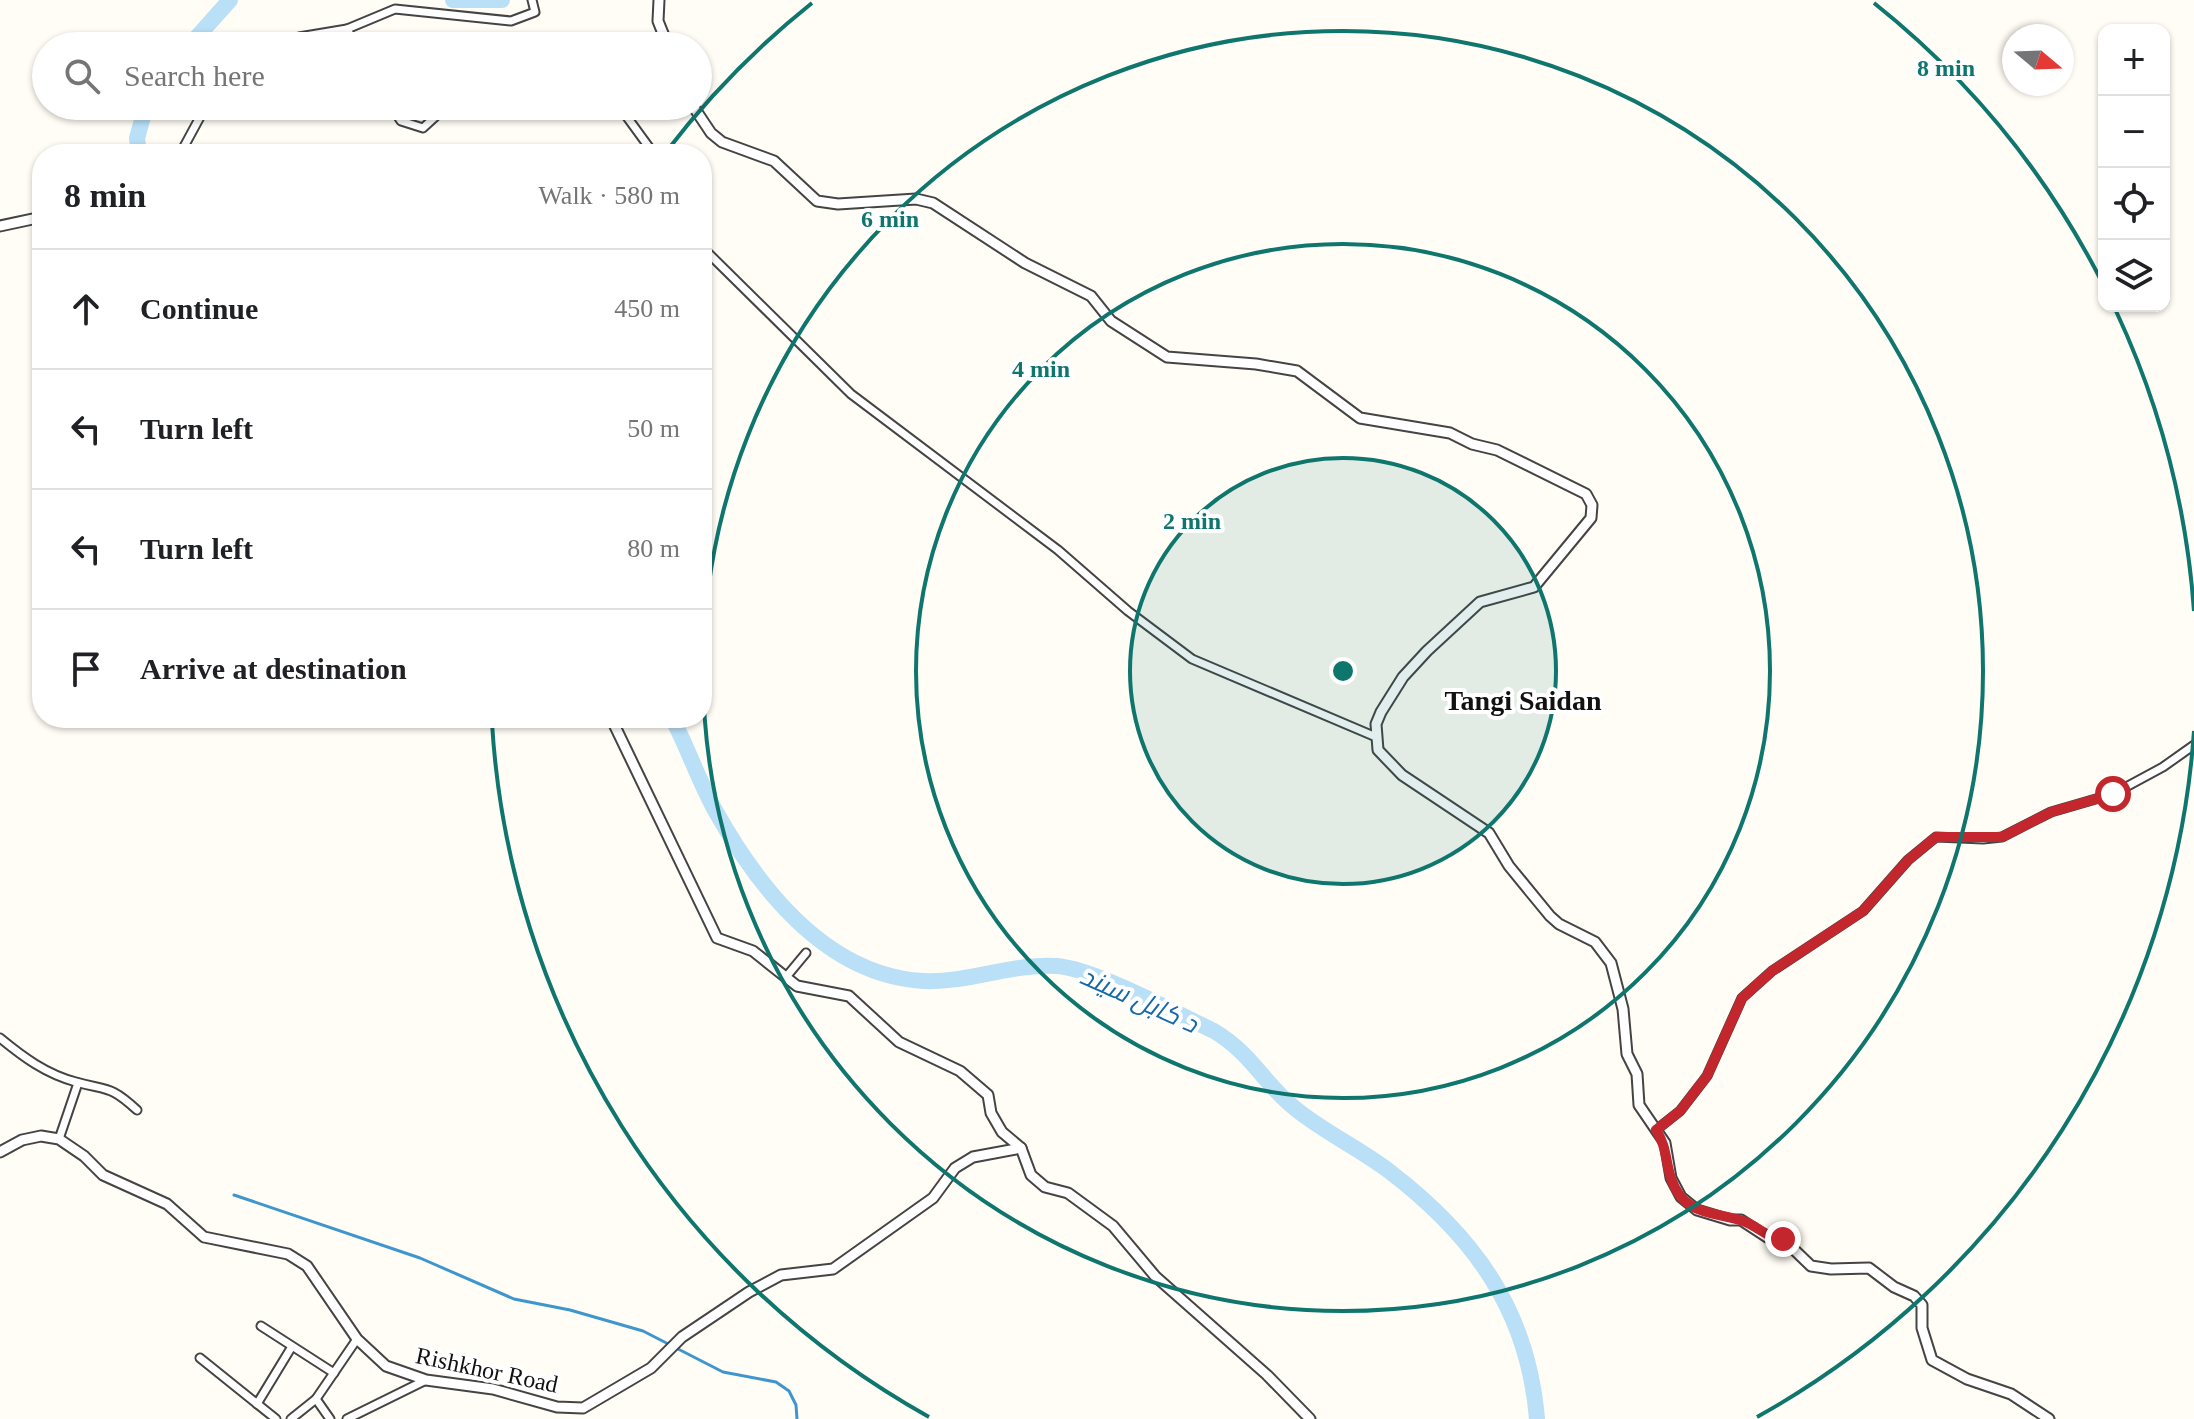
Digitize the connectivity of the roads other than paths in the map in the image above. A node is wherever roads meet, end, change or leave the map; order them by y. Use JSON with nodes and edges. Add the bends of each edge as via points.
{"nodes":[{"id":1,"x":532,"y":0,"type":"edge"},
{"id":2,"x":659,"y":0,"type":"edge"},
{"id":3,"x":347,"y":29,"type":"junction"},
{"id":4,"x":329,"y":32,"type":"edge"},
{"id":5,"x":349,"y":32,"type":"edge"},
{"id":6,"x":662,"y":32,"type":"edge"},
{"id":7,"x":198,"y":120,"type":"edge"},
{"id":8,"x":400,"y":120,"type":"edge"},
{"id":9,"x":432,"y":120,"type":"edge"},
{"id":10,"x":629,"y":120,"type":"edge"},
{"id":11,"x":702,"y":120,"type":"edge"},
{"id":12,"x":185,"y":144,"type":"edge"},
{"id":13,"x":647,"y":144,"type":"edge"},
{"id":14,"x":32,"y":219,"type":"edge"},
{"id":15,"x":0,"y":226,"type":"edge"},
{"id":16,"x":712,"y":257,"type":"edge"},
{"id":17,"x":616,"y":728,"type":"edge"},
{"id":18,"x":1376,"y":737,"type":"junction"},
{"id":19,"x":2194,"y":745,"type":"edge"},
{"id":20,"x":806,"y":953,"type":"dead end"},
{"id":21,"x":786,"y":977,"type":"junction"},
{"id":22,"x":0,"y":1038,"type":"edge"},
{"id":23,"x":78,"y":1083,"type":"junction"},
{"id":24,"x":137,"y":1110,"type":"dead end"},
{"id":25,"x":1656,"y":1130,"type":"junction"},
{"id":26,"x":59,"y":1139,"type":"junction"},
{"id":27,"x":1021,"y":1148,"type":"junction"},
{"id":28,"x":0,"y":1152,"type":"edge"},
{"id":29,"x":261,"y":1326,"type":"dead end"},
{"id":30,"x":357,"y":1339,"type":"junction"},
{"id":31,"x":291,"y":1348,"type":"junction"},
{"id":32,"x":200,"y":1358,"type":"dead end"},
{"id":33,"x":334,"y":1373,"type":"junction"},
{"id":34,"x":426,"y":1380,"type":"junction"},
{"id":35,"x":316,"y":1399,"type":"junction"},
{"id":36,"x":257,"y":1404,"type":"junction"},
{"id":37,"x":276,"y":1419,"type":"edge"},
{"id":38,"x":291,"y":1419,"type":"edge"},
{"id":39,"x":330,"y":1419,"type":"edge"},
{"id":40,"x":347,"y":1419,"type":"edge"},
{"id":41,"x":1310,"y":1419,"type":"edge"},
{"id":42,"x":2049,"y":1419,"type":"edge"}],
"edges":[{"from":1,"to":3,"type":"street","via":[[535,12],[511,21],[395,9]]},
{"from":2,"to":6,"type":"street"},
{"from":3,"to":4,"type":"street"},
{"from":3,"to":5,"type":"street"},
{"from":7,"to":12,"type":"street"},
{"from":8,"to":9,"type":"street","via":[[423,128]]},
{"from":10,"to":13,"type":"street"},
{"from":11,"to":18,"type":"street","via":[[722,142],[774,161],[817,201],[933,203],[1025,263],[1091,296],[1111,321],[1155,352],[1297,371],[1360,418],[1450,433],[1586,494],[1591,518],[1534,587],[1480,602],[1454,623],[1403,677],[1381,712]]},
{"from":14,"to":15,"type":"street"},
{"from":16,"to":18,"type":"street","via":[[851,394],[1192,659]]},
{"from":17,"to":21,"type":"street","via":[[717,938],[753,951]]},
{"from":18,"to":25,"type":"street","via":[[1384,760],[1489,833],[1550,916],[1595,942],[1611,963],[1627,1054],[1637,1074],[1639,1105]]},
{"from":19,"to":25,"type":"street","via":[[2113,794],[2051,812],[2002,837],[1936,837],[1863,911],[1772,971],[1742,998],[1707,1076],[1680,1111]]},
{"from":20,"to":21,"type":"street"},
{"from":21,"to":27,"type":"street","via":[[797,986],[849,996],[899,1042],[960,1071],[988,1095],[1002,1132]]},
{"from":22,"to":23,"type":"street","via":[[39,1068]]},
{"from":23,"to":24,"type":"street","via":[[119,1093]]},
{"from":23,"to":26,"type":"street"},
{"from":25,"to":42,"type":"street","via":[[1665,1143],[1671,1178],[1681,1197],[1697,1210],[1741,1220],[1767,1237],[1783,1239],[1811,1266],[1869,1268],[1922,1305],[1922,1328],[1932,1360],[2011,1394]]},
{"from":26,"to":28,"type":"street","via":[[22,1140]]},
{"from":26,"to":30,"type":"street","name":"Rishkhor Road","via":[[103,1175],[167,1204],[204,1237],[288,1254],[307,1266]]},
{"from":27,"to":34,"type":"street","name":"Rishkhor Road","via":[[973,1157],[955,1168],[933,1198],[833,1269],[781,1275],[749,1292],[682,1337],[651,1368],[583,1408]]},
{"from":27,"to":41,"type":"street","via":[[1031,1175],[1045,1187],[1068,1193],[1113,1226],[1155,1276]]},
{"from":29,"to":31,"type":"street"},
{"from":30,"to":33,"type":"street"},
{"from":30,"to":34,"type":"street","name":"Rishkhor Road","via":[[386,1366]]},
{"from":31,"to":33,"type":"street"},
{"from":31,"to":36,"type":"street"},
{"from":32,"to":36,"type":"street"},
{"from":33,"to":35,"type":"street"},
{"from":34,"to":40,"type":"street"},
{"from":35,"to":38,"type":"street"},
{"from":35,"to":39,"type":"street"},
{"from":36,"to":37,"type":"street"}]}
